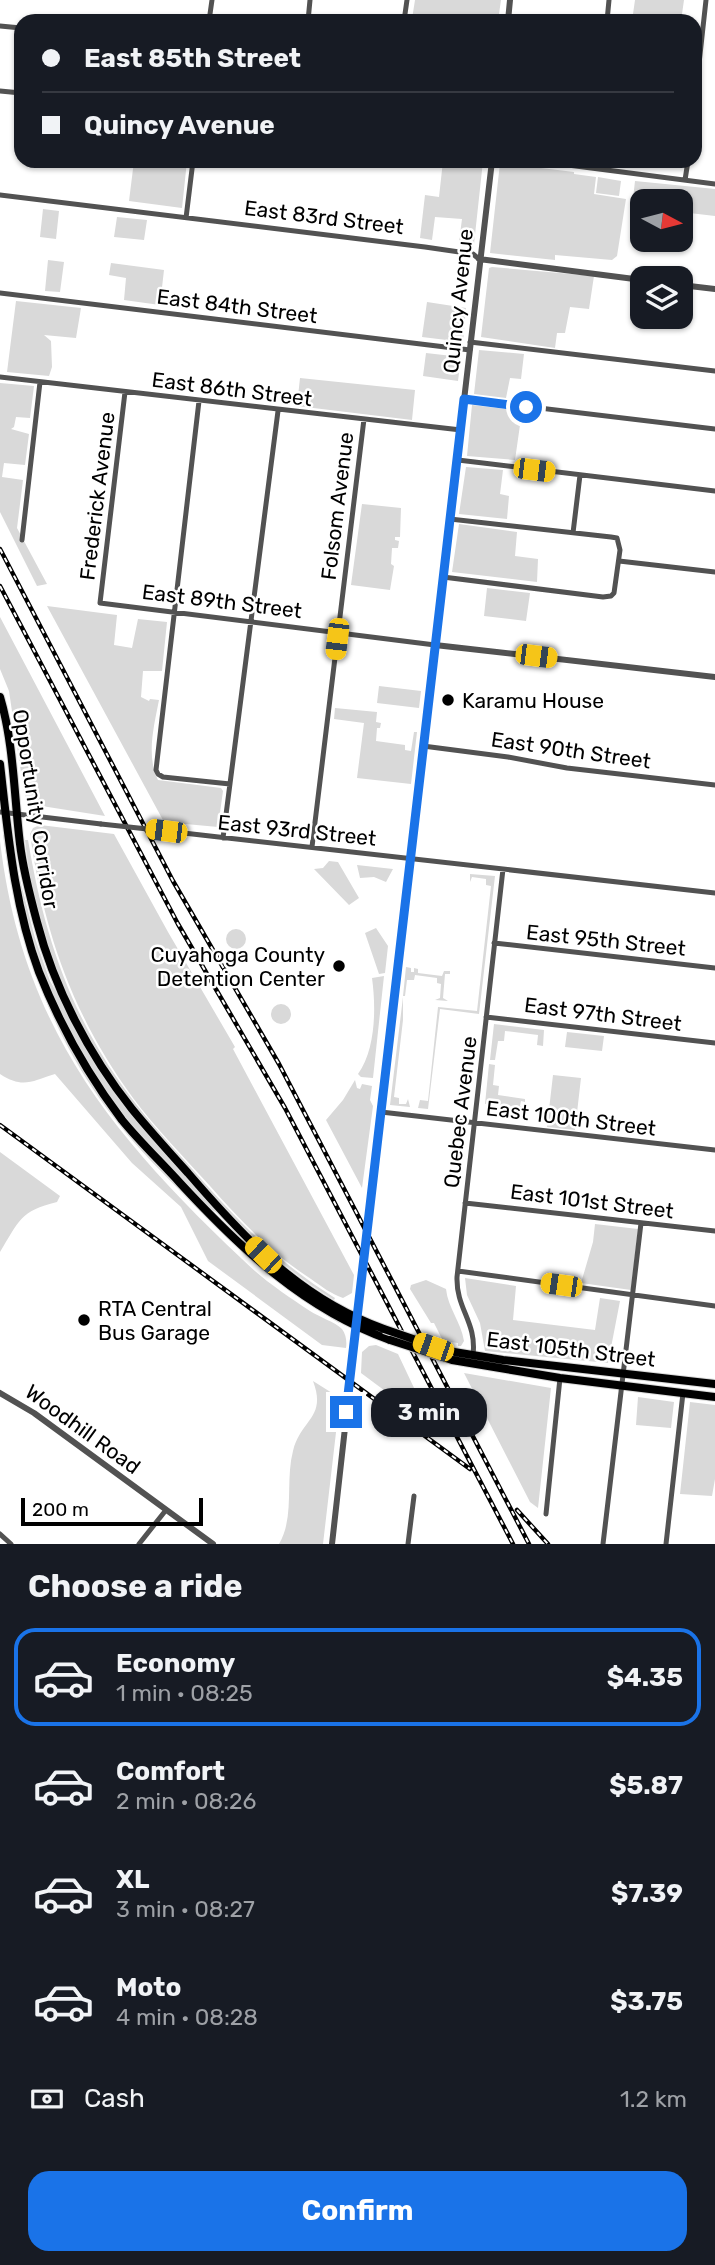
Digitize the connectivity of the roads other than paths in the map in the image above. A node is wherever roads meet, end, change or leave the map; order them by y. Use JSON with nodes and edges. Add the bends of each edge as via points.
{"nodes":[{"id":1,"x":706,"y":0,"type":"edge"},
{"id":2,"x":702,"y":36,"type":"edge"},
{"id":3,"x":192,"y":168,"type":"edge"},
{"id":4,"x":491,"y":168,"type":"edge"},
{"id":5,"x":614,"y":168,"type":"edge"},
{"id":6,"x":687,"y":168,"type":"edge"},
{"id":7,"x":685,"y":180,"type":"junction"},
{"id":8,"x":715,"y":184,"type":"edge"},
{"id":9,"x":0,"y":195,"type":"edge"},
{"id":10,"x":186,"y":218,"type":"junction"},
{"id":11,"x":479,"y":259,"type":"junction"},
{"id":12,"x":630,"y":278,"type":"edge"},
{"id":13,"x":693,"y":286,"type":"edge"},
{"id":14,"x":715,"y":289,"type":"edge"},
{"id":15,"x":0,"y":293,"type":"edge"},
{"id":16,"x":470,"y":346,"type":"junction"},
{"id":17,"x":715,"y":371,"type":"edge"},
{"id":18,"x":0,"y":377,"type":"edge"},
{"id":19,"x":40,"y":382,"type":"junction"},
{"id":20,"x":125,"y":392,"type":"junction"},
{"id":21,"x":464,"y":399,"type":"junction"},
{"id":22,"x":199,"y":401,"type":"junction"},
{"id":23,"x":278,"y":411,"type":"junction"},
{"id":24,"x":364,"y":419,"type":"junction"},
{"id":25,"x":715,"y":429,"type":"edge"},
{"id":26,"x":461,"y":430,"type":"junction"},
{"id":27,"x":458,"y":460,"type":"junction"},
{"id":28,"x":580,"y":475,"type":"junction"},
{"id":29,"x":715,"y":491,"type":"edge"},
{"id":30,"x":450,"y":519,"type":"junction"},
{"id":31,"x":573,"y":533,"type":"junction"},
{"id":32,"x":22,"y":540,"type":"dead end"},
{"id":33,"x":619,"y":561,"type":"junction"},
{"id":34,"x":715,"y":572,"type":"edge"},
{"id":35,"x":443,"y":577,"type":"junction"},
{"id":36,"x":100,"y":603,"type":"joint"},
{"id":37,"x":174,"y":613,"type":"junction"},
{"id":38,"x":250,"y":622,"type":"junction"},
{"id":39,"x":338,"y":632,"type":"junction"},
{"id":40,"x":435,"y":645,"type":"junction"},
{"id":41,"x":715,"y":677,"type":"edge"},
{"id":42,"x":0,"y":697,"type":"edge"},
{"id":43,"x":423,"y":746,"type":"junction"},
{"id":44,"x":0,"y":764,"type":"edge"},
{"id":45,"x":230,"y":784,"type":"junction"},
{"id":46,"x":715,"y":785,"type":"edge"},
{"id":47,"x":3,"y":812,"type":"edge"},
{"id":48,"x":18,"y":814,"type":"junction"},
{"id":49,"x":223,"y":838,"type":"junction"},
{"id":50,"x":312,"y":847,"type":"junction"},
{"id":51,"x":410,"y":859,"type":"junction"},
{"id":52,"x":503,"y":869,"type":"junction"},
{"id":53,"x":715,"y":893,"type":"edge"},
{"id":54,"x":494,"y":943,"type":"junction"},
{"id":55,"x":715,"y":968,"type":"edge"},
{"id":56,"x":486,"y":1017,"type":"junction"},
{"id":57,"x":715,"y":1043,"type":"edge"},
{"id":58,"x":381,"y":1112,"type":"junction"},
{"id":59,"x":474,"y":1123,"type":"junction"},
{"id":60,"x":715,"y":1150,"type":"edge"},
{"id":61,"x":465,"y":1203,"type":"junction"},
{"id":62,"x":641,"y":1223,"type":"junction"},
{"id":63,"x":715,"y":1231,"type":"edge"},
{"id":64,"x":458,"y":1271,"type":"junction"},
{"id":65,"x":632,"y":1295,"type":"junction"},
{"id":66,"x":715,"y":1306,"type":"edge"},
{"id":67,"x":357,"y":1322,"type":"junction"},
{"id":68,"x":384,"y":1329,"type":"joint"},
{"id":69,"x":390,"y":1340,"type":"joint"},
{"id":70,"x":473,"y":1355,"type":"junction"},
{"id":71,"x":623,"y":1373,"type":"junction"},
{"id":72,"x":560,"y":1378,"type":"junction"},
{"id":73,"x":715,"y":1384,"type":"edge"},
{"id":74,"x":622,"y":1386,"type":"junction"},
{"id":75,"x":0,"y":1393,"type":"edge"},
{"id":76,"x":683,"y":1393,"type":"junction"},
{"id":77,"x":715,"y":1397,"type":"edge"},
{"id":78,"x":414,"y":1496,"type":"dead end"},
{"id":79,"x":166,"y":1510,"type":"junction"},
{"id":80,"x":546,"y":1514,"type":"dead end"},
{"id":81,"x":0,"y":1534,"type":"edge"},
{"id":82,"x":11,"y":1544,"type":"edge"},
{"id":83,"x":139,"y":1544,"type":"edge"},
{"id":84,"x":213,"y":1544,"type":"edge"},
{"id":85,"x":331,"y":1544,"type":"edge"},
{"id":86,"x":408,"y":1544,"type":"edge"},
{"id":87,"x":603,"y":1544,"type":"edge"},
{"id":88,"x":667,"y":1544,"type":"edge"}],
"edges":[{"from":1,"to":2,"type":"street"},
{"from":3,"to":10,"type":"street"},
{"from":4,"to":11,"type":"street","name":"Quincy Avenue"},
{"from":5,"to":7,"type":"street"},
{"from":6,"to":7,"type":"street"},
{"from":7,"to":8,"type":"street"},
{"from":9,"to":10,"type":"street","name":"East 83rd Street"},
{"from":10,"to":11,"type":"street","name":"East 83rd Street","via":[[461,252]]},
{"from":11,"to":12,"type":"street","name":"East 83rd Street"},
{"from":11,"to":16,"type":"street","name":"Quincy Avenue"},
{"from":13,"to":14,"type":"street"},
{"from":15,"to":16,"type":"street","name":"East 84th Street"},
{"from":16,"to":17,"type":"street","name":"East 84th Street"},
{"from":16,"to":21,"type":"street","name":"Quincy Avenue"},
{"from":18,"to":19,"type":"street","name":"East 86th Street"},
{"from":19,"to":20,"type":"street","name":"East 86th Street"},
{"from":19,"to":32,"type":"street"},
{"from":20,"to":22,"type":"street","name":"East 86th Street"},
{"from":20,"to":36,"type":"street","name":"Frederick Avenue"},
{"from":21,"to":25,"type":"street"},
{"from":21,"to":26,"type":"street","name":"Quincy Avenue"},
{"from":22,"to":23,"type":"street","name":"East 86th Street"},
{"from":22,"to":37,"type":"street"},
{"from":23,"to":24,"type":"street","name":"East 86th Street"},
{"from":23,"to":38,"type":"street"},
{"from":24,"to":26,"type":"street","name":"East 86th Street"},
{"from":24,"to":39,"type":"street","name":"Folsom Avenue"},
{"from":26,"to":27,"type":"street","name":"Quincy Avenue"},
{"from":27,"to":28,"type":"street"},
{"from":27,"to":30,"type":"street","name":"Quincy Avenue"},
{"from":28,"to":29,"type":"street"},
{"from":28,"to":31,"type":"street"},
{"from":30,"to":31,"type":"street"},
{"from":30,"to":35,"type":"street","name":"Quincy Avenue"},
{"from":31,"to":33,"type":"street","via":[[617,538]]},
{"from":33,"to":34,"type":"street"},
{"from":33,"to":35,"type":"street","via":[[614,593],[603,597]]},
{"from":35,"to":40,"type":"street","name":"Quincy Avenue"},
{"from":36,"to":37,"type":"street","name":"East 89th Street"},
{"from":37,"to":38,"type":"street","name":"East 89th Street"},
{"from":37,"to":45,"type":"street","via":[[156,770],[158,775]]},
{"from":38,"to":39,"type":"street","name":"East 89th Street"},
{"from":38,"to":45,"type":"street"},
{"from":39,"to":40,"type":"street","name":"East 89th Street"},
{"from":39,"to":50,"type":"street","name":"Folsom Avenue"},
{"from":40,"to":41,"type":"street","name":"East 89th Street"},
{"from":40,"to":43,"type":"street","name":"Quincy Avenue"},
{"from":42,"to":48,"type":"main road","name":"Opportunity Corridor"},
{"from":43,"to":46,"type":"street","name":"East 90th Street"},
{"from":43,"to":51,"type":"street","name":"Quincy Avenue"},
{"from":44,"to":47,"type":"main road","name":"Opportunity Corridor"},
{"from":45,"to":49,"type":"street"},
{"from":47,"to":48,"type":"street","name":"East 93rd Street"},
{"from":47,"to":67,"type":"main road","name":"Opportunity Corridor","via":[[16,891],[34,957],[65,1029],[101,1090],[142,1143],[229,1236],[300,1294]]},
{"from":48,"to":49,"type":"street","name":"East 93rd Street","bridge":true},
{"from":48,"to":67,"type":"main road","name":"Opportunity Corridor","via":[[23,864],[45,950],[78,1024],[113,1083],[263,1255]]},
{"from":49,"to":50,"type":"street","name":"East 93rd Street"},
{"from":50,"to":51,"type":"street","name":"East 93rd Street"},
{"from":51,"to":52,"type":"street","name":"East 93rd Street"},
{"from":51,"to":58,"type":"street","name":"Quincy Avenue"},
{"from":52,"to":53,"type":"street","name":"East 93rd Street"},
{"from":52,"to":54,"type":"street","name":"Quebec Avenue"},
{"from":54,"to":55,"type":"street","name":"East 95th Street"},
{"from":54,"to":56,"type":"street","name":"Quebec Avenue"},
{"from":56,"to":57,"type":"street","name":"East 97th Street"},
{"from":56,"to":59,"type":"street","name":"Quebec Avenue"},
{"from":58,"to":59,"type":"street","name":"East 100th Street"},
{"from":58,"to":67,"type":"street","name":"Quincy Avenue","bridge":true},
{"from":59,"to":60,"type":"street","name":"East 100th Street"},
{"from":59,"to":61,"type":"street","name":"Quebec Avenue"},
{"from":61,"to":62,"type":"street","name":"East 101st Street"},
{"from":61,"to":64,"type":"street","name":"Quebec Avenue"},
{"from":62,"to":63,"type":"street","name":"East 101st Street"},
{"from":62,"to":65,"type":"street"},
{"from":64,"to":65,"type":"street"},
{"from":64,"to":70,"type":"street","name":"Quebec Avenue","via":[[457,1291],[472,1328]]},
{"from":65,"to":66,"type":"street"},
{"from":65,"to":71,"type":"street"},
{"from":67,"to":68,"type":"main road","name":"Opportunity Corridor"},
{"from":67,"to":69,"type":"main road","name":"Opportunity Corridor"},
{"from":67,"to":85,"type":"street","name":"Quincy Avenue"},
{"from":68,"to":70,"type":"main road","name":"East 105th Street","bridge":true},
{"from":69,"to":72,"type":"main road","name":"East 105th Street","bridge":true,"via":[[452,1360]]},
{"from":70,"to":71,"type":"main road","name":"East 105th Street"},
{"from":71,"to":73,"type":"main road","name":"East 105th Street"},
{"from":71,"to":74,"type":"street"},
{"from":72,"to":74,"type":"main road","name":"East 105th Street"},
{"from":72,"to":80,"type":"street"},
{"from":74,"to":76,"type":"main road","name":"East 105th Street"},
{"from":74,"to":87,"type":"street"},
{"from":75,"to":79,"type":"street","name":"Woodhill Road"},
{"from":76,"to":77,"type":"main road","name":"East 105th Street"},
{"from":76,"to":88,"type":"street"},
{"from":78,"to":86,"type":"street"},
{"from":79,"to":83,"type":"street"},
{"from":79,"to":84,"type":"street","name":"Woodhill Road"},
{"from":81,"to":82,"type":"street"}]}
